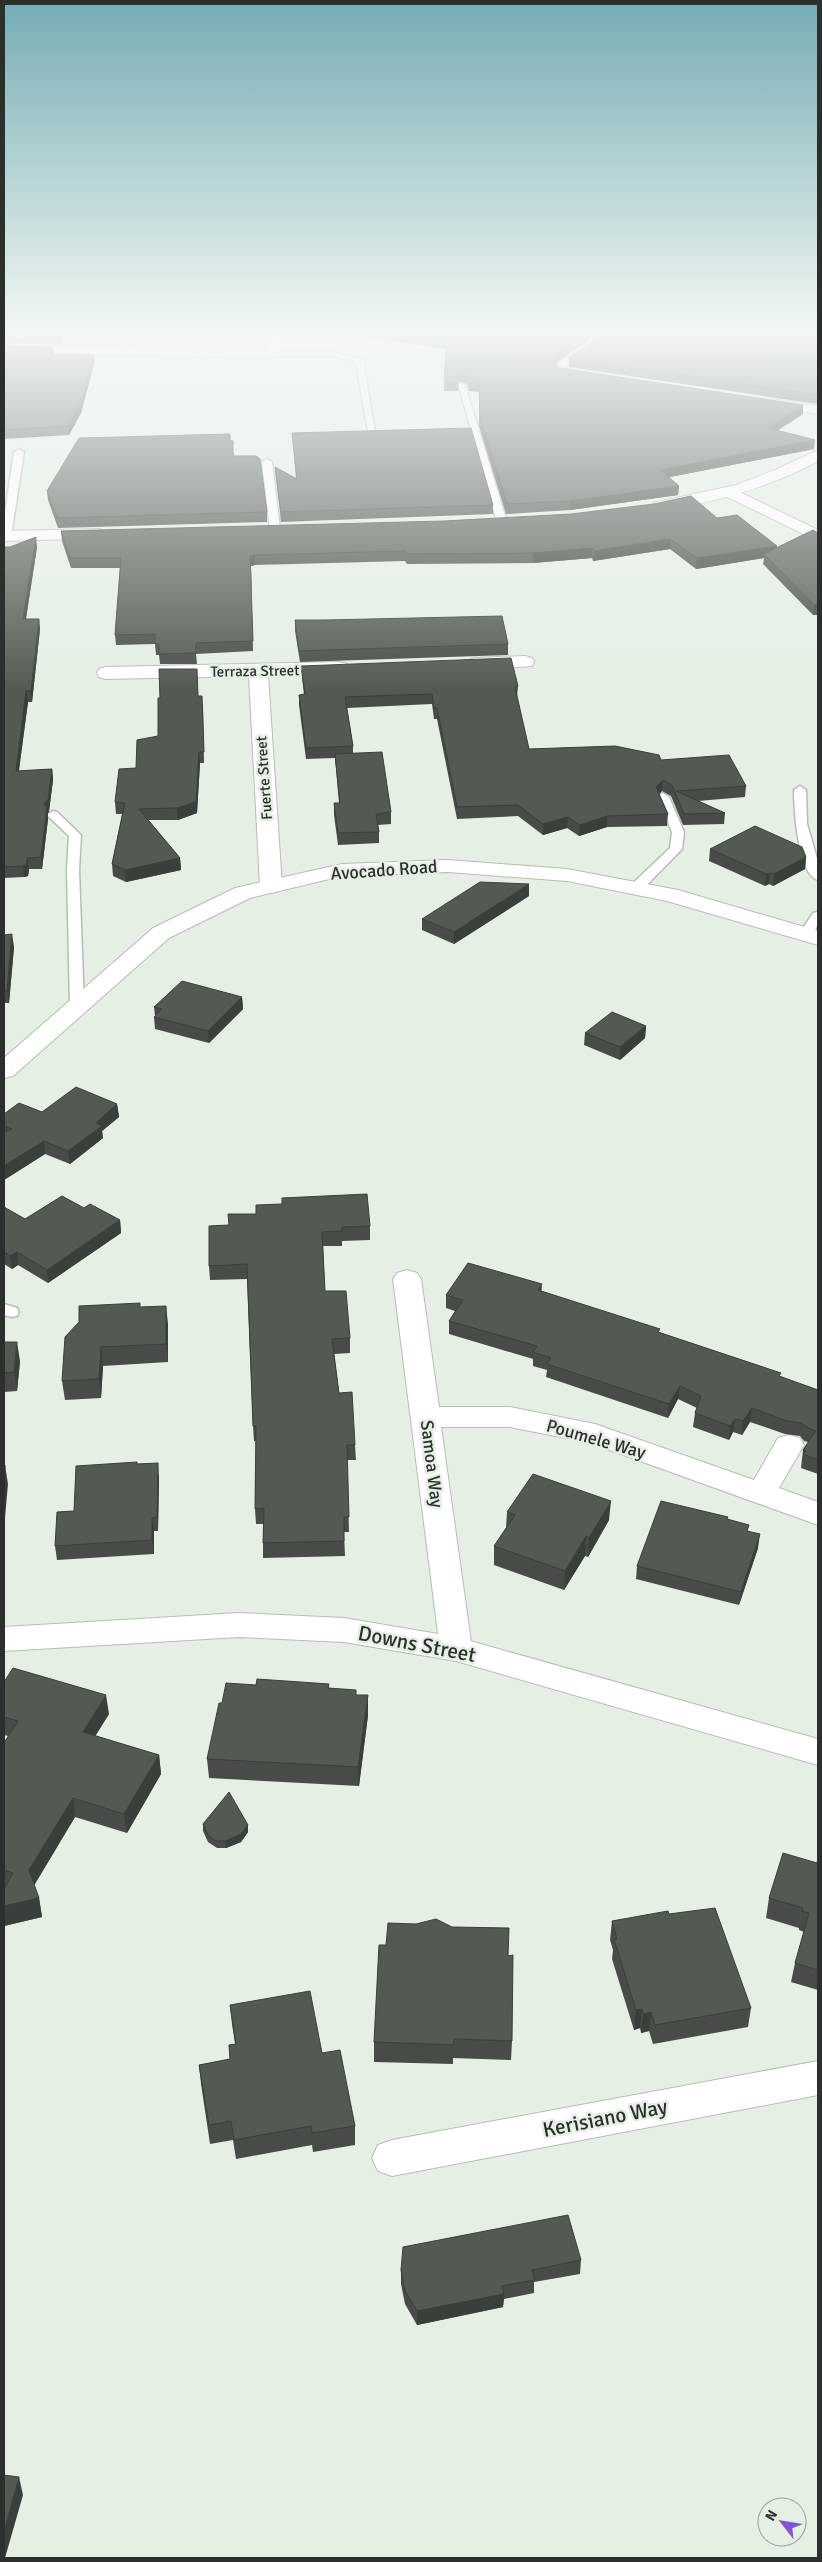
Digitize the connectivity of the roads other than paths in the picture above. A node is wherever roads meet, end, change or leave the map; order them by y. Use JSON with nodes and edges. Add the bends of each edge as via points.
{"nodes":[{"id":1,"x":19,"y":452,"type":"dead end"},
{"id":2,"x":485,"y":453,"type":"edge"},
{"id":3,"x":818,"y":455,"type":"edge"},
{"id":4,"x":267,"y":462,"type":"dead end"},
{"id":5,"x":729,"y":492,"type":"junction"},
{"id":6,"x":642,"y":509,"type":"edge"},
{"id":7,"x":510,"y":522,"type":"joint"},
{"id":8,"x":482,"y":523,"type":"edge"},
{"id":9,"x":294,"y":528,"type":"edge"},
{"id":10,"x":255,"y":529,"type":"edge"},
{"id":11,"x":274,"y":529,"type":"junction"},
{"id":12,"x":116,"y":533,"type":"edge"},
{"id":13,"x":5,"y":536,"type":"edge"},
{"id":14,"x":818,"y":536,"type":"edge"},
{"id":15,"x":524,"y":662,"type":"dead end"},
{"id":16,"x":455,"y":664,"type":"edge"},
{"id":17,"x":356,"y":668,"type":"edge"},
{"id":18,"x":258,"y":671,"type":"junction"},
{"id":19,"x":106,"y":674,"type":"dead end"},
{"id":20,"x":800,"y":790,"type":"dead end"},
{"id":21,"x":663,"y":797,"type":"edge"},
{"id":22,"x":53,"y":815,"type":"dead end"},
{"id":23,"x":818,"y":876,"type":"edge"},
{"id":24,"x":271,"y":886,"type":"junction"},
{"id":25,"x":636,"y":888,"type":"junction"},
{"id":26,"x":814,"y":929,"type":"edge"},
{"id":27,"x":77,"y":1007,"type":"junction"},
{"id":28,"x":4,"y":1071,"type":"edge"},
{"id":29,"x":406,"y":1279,"type":"dead end"},
{"id":30,"x":426,"y":1417,"type":"junction"},
{"id":31,"x":789,"y":1445,"type":"dead end"},
{"id":32,"x":761,"y":1493,"type":"junction"},
{"id":33,"x":818,"y":1514,"type":"edge"},
{"id":34,"x":4,"y":1639,"type":"edge"},
{"id":35,"x":456,"y":1649,"type":"junction"},
{"id":36,"x":818,"y":1752,"type":"edge"},
{"id":37,"x":818,"y":2078,"type":"edge"},
{"id":38,"x":392,"y":2158,"type":"dead end"}],
"edges":[{"from":1,"to":13,"type":"lane"},
{"from":2,"to":7,"type":"lane"},
{"from":3,"to":5,"type":"street","via":[[761,482]]},
{"from":4,"to":11,"type":"lane"},
{"from":5,"to":6,"type":"street"},
{"from":5,"to":14,"type":"street"},
{"from":7,"to":8,"type":"street"},
{"from":9,"to":11,"type":"street"},
{"from":10,"to":11,"type":"street"},
{"from":12,"to":13,"type":"street"},
{"from":15,"to":16,"type":"street"},
{"from":17,"to":18,"type":"street","name":"Terraza Street"},
{"from":18,"to":19,"type":"street","name":"Terraza Street"},
{"from":18,"to":24,"type":"street","name":"Fuerte Street"},
{"from":20,"to":23,"type":"lane","via":[[799,822]]},
{"from":21,"to":25,"type":"lane","via":[[678,832],[676,849]]},
{"from":22,"to":27,"type":"lane","via":[[76,835],[73,880]]},
{"from":24,"to":25,"type":"street","name":"Avocado Road","via":[[342,870],[448,866],[567,875]]},
{"from":24,"to":27,"type":"street","name":"Avocado Road","via":[[243,893],[161,933]]},
{"from":25,"to":26,"type":"street","name":"Avocado Road"},
{"from":27,"to":28,"type":"street","name":"Avocado Road"},
{"from":29,"to":30,"type":"street","name":"Samoa Way"},
{"from":30,"to":32,"type":"street","name":"Poumele Way","via":[[510,1417],[595,1434]]},
{"from":30,"to":35,"type":"street","name":"Samoa Way"},
{"from":31,"to":32,"type":"street"},
{"from":32,"to":33,"type":"street","name":"Poumele Way"},
{"from":34,"to":35,"type":"street","name":"Downs Street","via":[[239,1625],[344,1630]]},
{"from":35,"to":36,"type":"street","name":"Downs Street"},
{"from":37,"to":38,"type":"street","name":"Kerisiano Way"}]}
